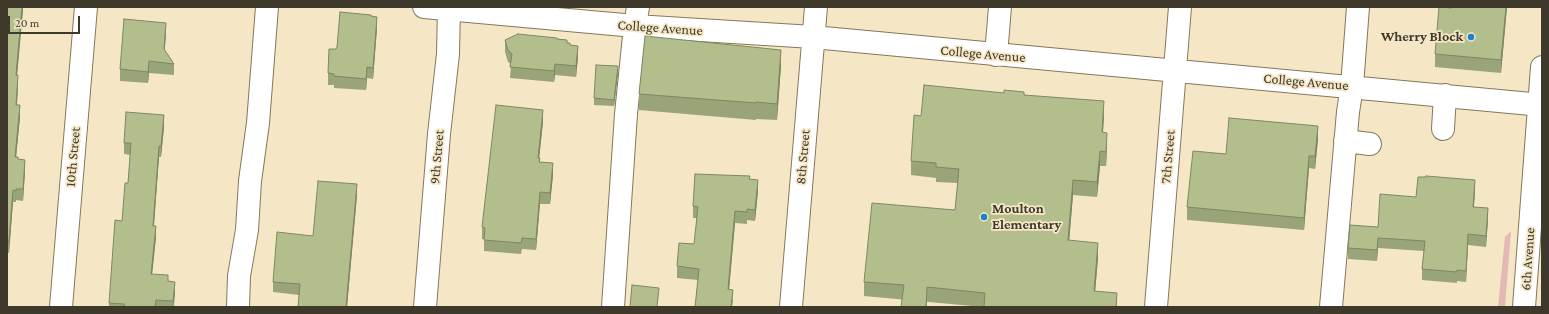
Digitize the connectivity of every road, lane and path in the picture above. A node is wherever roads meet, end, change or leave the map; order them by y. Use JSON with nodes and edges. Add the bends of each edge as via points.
{"nodes":[{"id":1,"x":86,"y":7,"type":"edge"},
{"id":2,"x":267,"y":7,"type":"edge"},
{"id":3,"x":424,"y":7,"type":"edge"},
{"id":4,"x":816,"y":7,"type":"edge"},
{"id":5,"x":1000,"y":7,"type":"edge"},
{"id":6,"x":1180,"y":7,"type":"edge"},
{"id":7,"x":1358,"y":7,"type":"edge"},
{"id":8,"x":449,"y":8,"type":"edge"},
{"id":9,"x":636,"y":17,"type":"edge"},
{"id":10,"x":813,"y":38,"type":"junction"},
{"id":11,"x":996,"y":55,"type":"junction"},
{"id":12,"x":1542,"y":68,"type":"edge"},
{"id":13,"x":1175,"y":71,"type":"junction"},
{"id":14,"x":1352,"y":86,"type":"junction"},
{"id":15,"x":1445,"y":95,"type":"junction"},
{"id":16,"x":1540,"y":104,"type":"edge"},
{"id":17,"x":1443,"y":129,"type":"dead end"},
{"id":18,"x":1345,"y":141,"type":"junction"},
{"id":19,"x":1370,"y":144,"type":"dead end"},
{"id":20,"x":61,"y":307,"type":"edge"},
{"id":21,"x":238,"y":307,"type":"edge"},
{"id":22,"x":425,"y":307,"type":"edge"},
{"id":23,"x":613,"y":307,"type":"edge"},
{"id":24,"x":791,"y":307,"type":"edge"},
{"id":25,"x":1156,"y":307,"type":"edge"},
{"id":26,"x":1331,"y":307,"type":"edge"},
{"id":27,"x":1524,"y":307,"type":"edge"}],
"edges":[{"from":1,"to":20,"type":"street","name":"10th Street"},
{"from":2,"to":21,"type":"street","via":[[258,123],[250,181],[247,230],[239,276]]},
{"from":3,"to":8,"type":"street","name":"College Avenue"},
{"from":4,"to":10,"type":"street","name":"8th Street"},
{"from":5,"to":11,"type":"street"},
{"from":6,"to":13,"type":"street","name":"7th Street"},
{"from":7,"to":14,"type":"street"},
{"from":8,"to":9,"type":"street","name":"College Avenue"},
{"from":8,"to":22,"type":"street","name":"9th Street","via":[[448,54]]},
{"from":9,"to":10,"type":"street","name":"College Avenue"},
{"from":9,"to":23,"type":"street","via":[[626,114]]},
{"from":10,"to":11,"type":"street","name":"College Avenue"},
{"from":10,"to":24,"type":"street","name":"8th Street"},
{"from":11,"to":13,"type":"street","name":"College Avenue"},
{"from":12,"to":16,"type":"street","name":"6th Avenue"},
{"from":13,"to":14,"type":"street","name":"College Avenue"},
{"from":13,"to":25,"type":"street","name":"7th Street"},
{"from":14,"to":15,"type":"street","name":"College Avenue"},
{"from":14,"to":18,"type":"street"},
{"from":15,"to":16,"type":"street","name":"College Avenue"},
{"from":15,"to":17,"type":"street"},
{"from":16,"to":27,"type":"street","name":"6th Avenue"},
{"from":18,"to":19,"type":"street"},
{"from":18,"to":26,"type":"street"}]}
